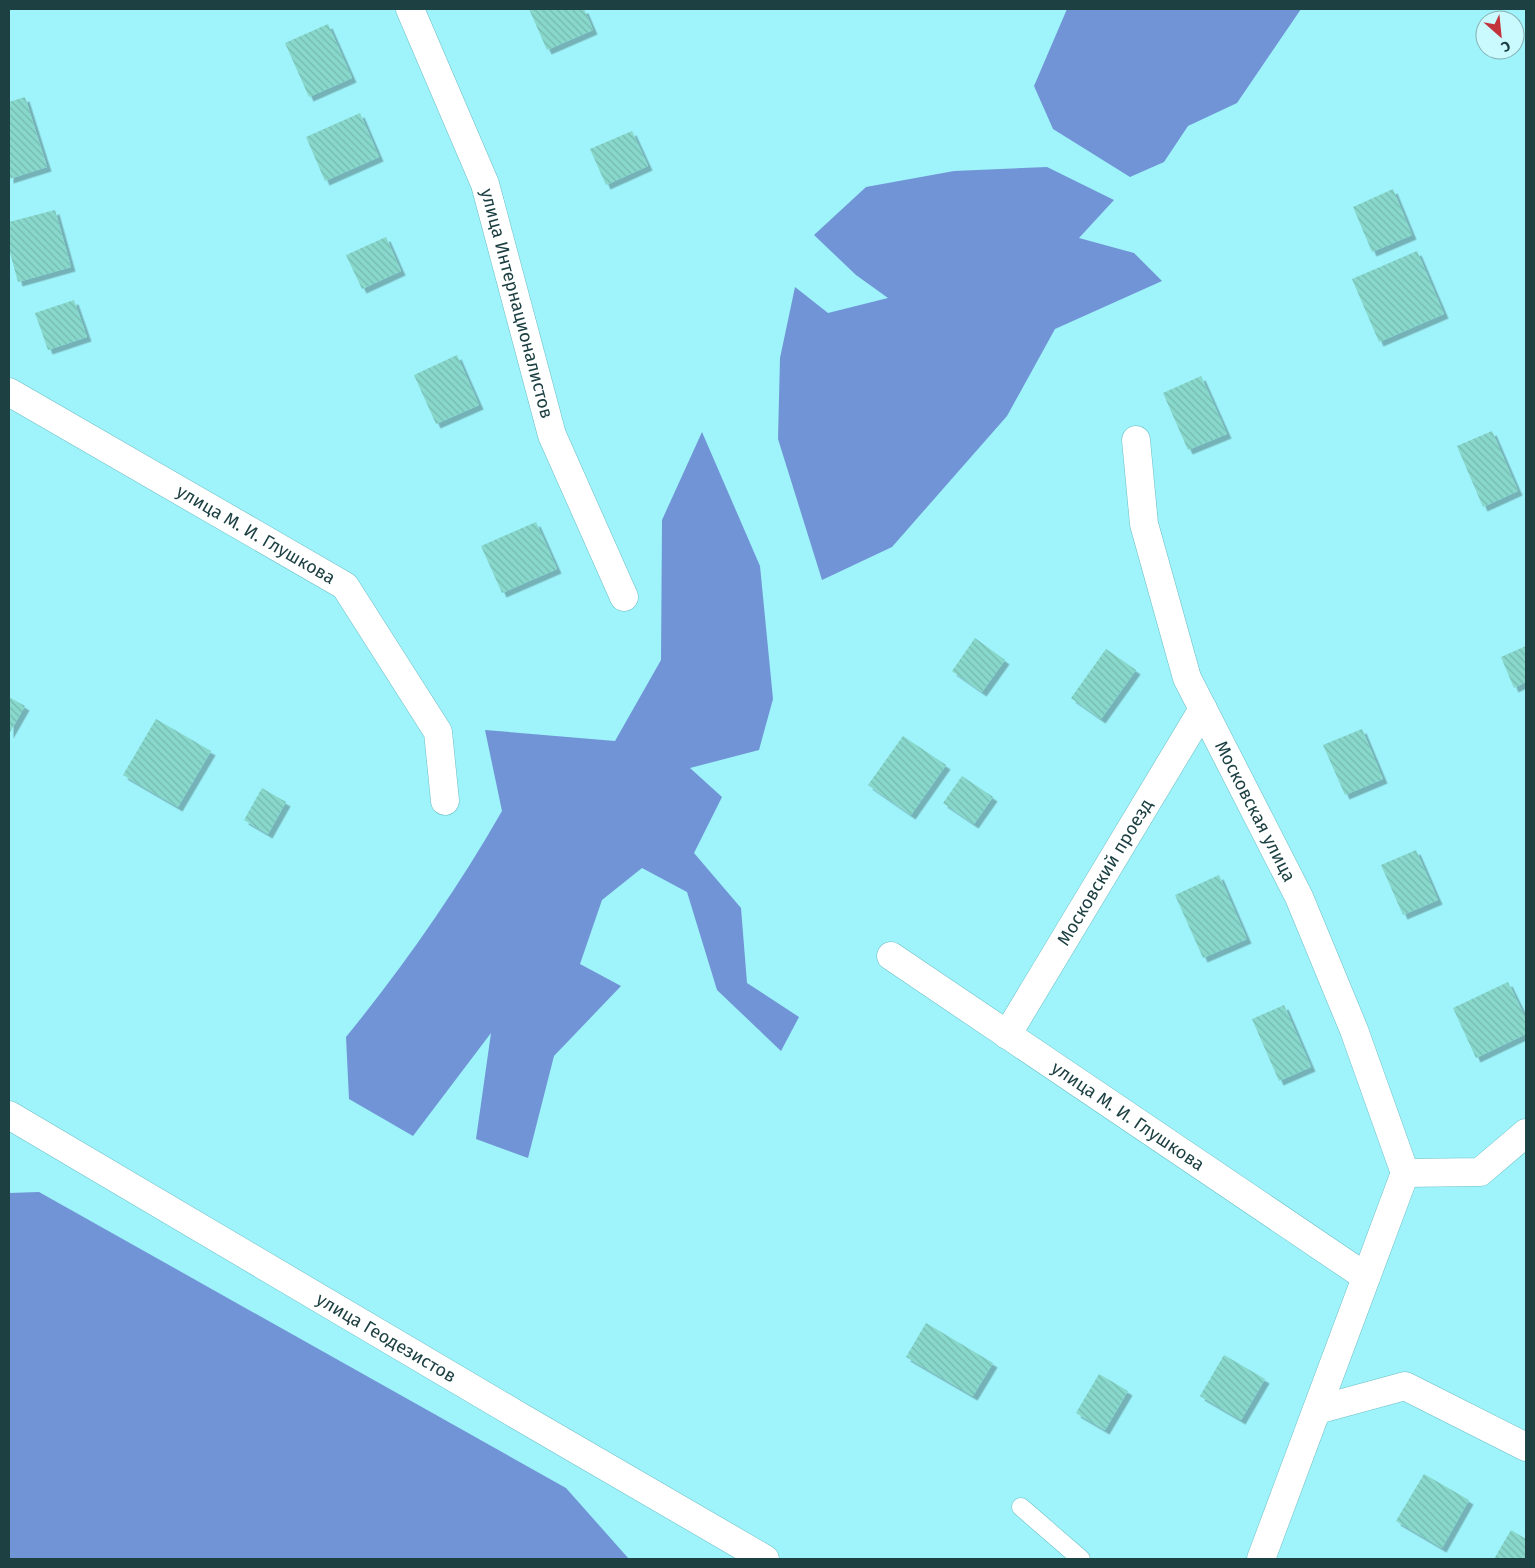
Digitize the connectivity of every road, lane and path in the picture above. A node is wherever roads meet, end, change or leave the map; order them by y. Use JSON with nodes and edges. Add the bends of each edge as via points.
{"nodes":[{"id":1,"x":410,"y":9,"type":"edge"},
{"id":2,"x":9,"y":392,"type":"edge"},
{"id":3,"x":1136,"y":440,"type":"dead end"},
{"id":4,"x":624,"y":597,"type":"dead end"},
{"id":5,"x":1203,"y":708,"type":"junction"},
{"id":6,"x":445,"y":801,"type":"dead end"},
{"id":7,"x":891,"y":956,"type":"dead end"},
{"id":8,"x":1007,"y":1035,"type":"junction"},
{"id":9,"x":9,"y":1115,"type":"edge"},
{"id":10,"x":1526,"y":1133,"type":"edge"},
{"id":11,"x":1405,"y":1173,"type":"junction"},
{"id":12,"x":1366,"y":1277,"type":"junction"},
{"id":13,"x":1317,"y":1410,"type":"junction"},
{"id":14,"x":1526,"y":1446,"type":"edge"},
{"id":15,"x":1022,"y":1507,"type":"dead end"},
{"id":16,"x":765,"y":1559,"type":"edge"},
{"id":17,"x":1081,"y":1559,"type":"edge"},
{"id":18,"x":1261,"y":1559,"type":"edge"}],
"edges":[{"from":1,"to":4,"type":"street","name":"улица Интернационалистов","via":[[485,184],[552,435]]},
{"from":2,"to":6,"type":"street","name":"улица М. И. Глушкова","via":[[345,586],[438,732]]},
{"from":3,"to":5,"type":"street","name":"Московская улица","via":[[1144,524],[1187,678]]},
{"from":5,"to":8,"type":"street","name":"Московский проезд"},
{"from":5,"to":11,"type":"street","name":"Московская улица","via":[[1299,897],[1354,1030]]},
{"from":7,"to":8,"type":"street","name":"улица М. И. Глушкова"},
{"from":8,"to":12,"type":"street","name":"улица М. И. Глушкова"},
{"from":9,"to":16,"type":"street","name":"улица Геодезистов"},
{"from":10,"to":11,"type":"street","via":[[1480,1172]]},
{"from":11,"to":12,"type":"street"},
{"from":12,"to":13,"type":"street"},
{"from":13,"to":14,"type":"street","via":[[1405,1386]]},
{"from":13,"to":18,"type":"street"},
{"from":15,"to":17,"type":"lane"}]}
